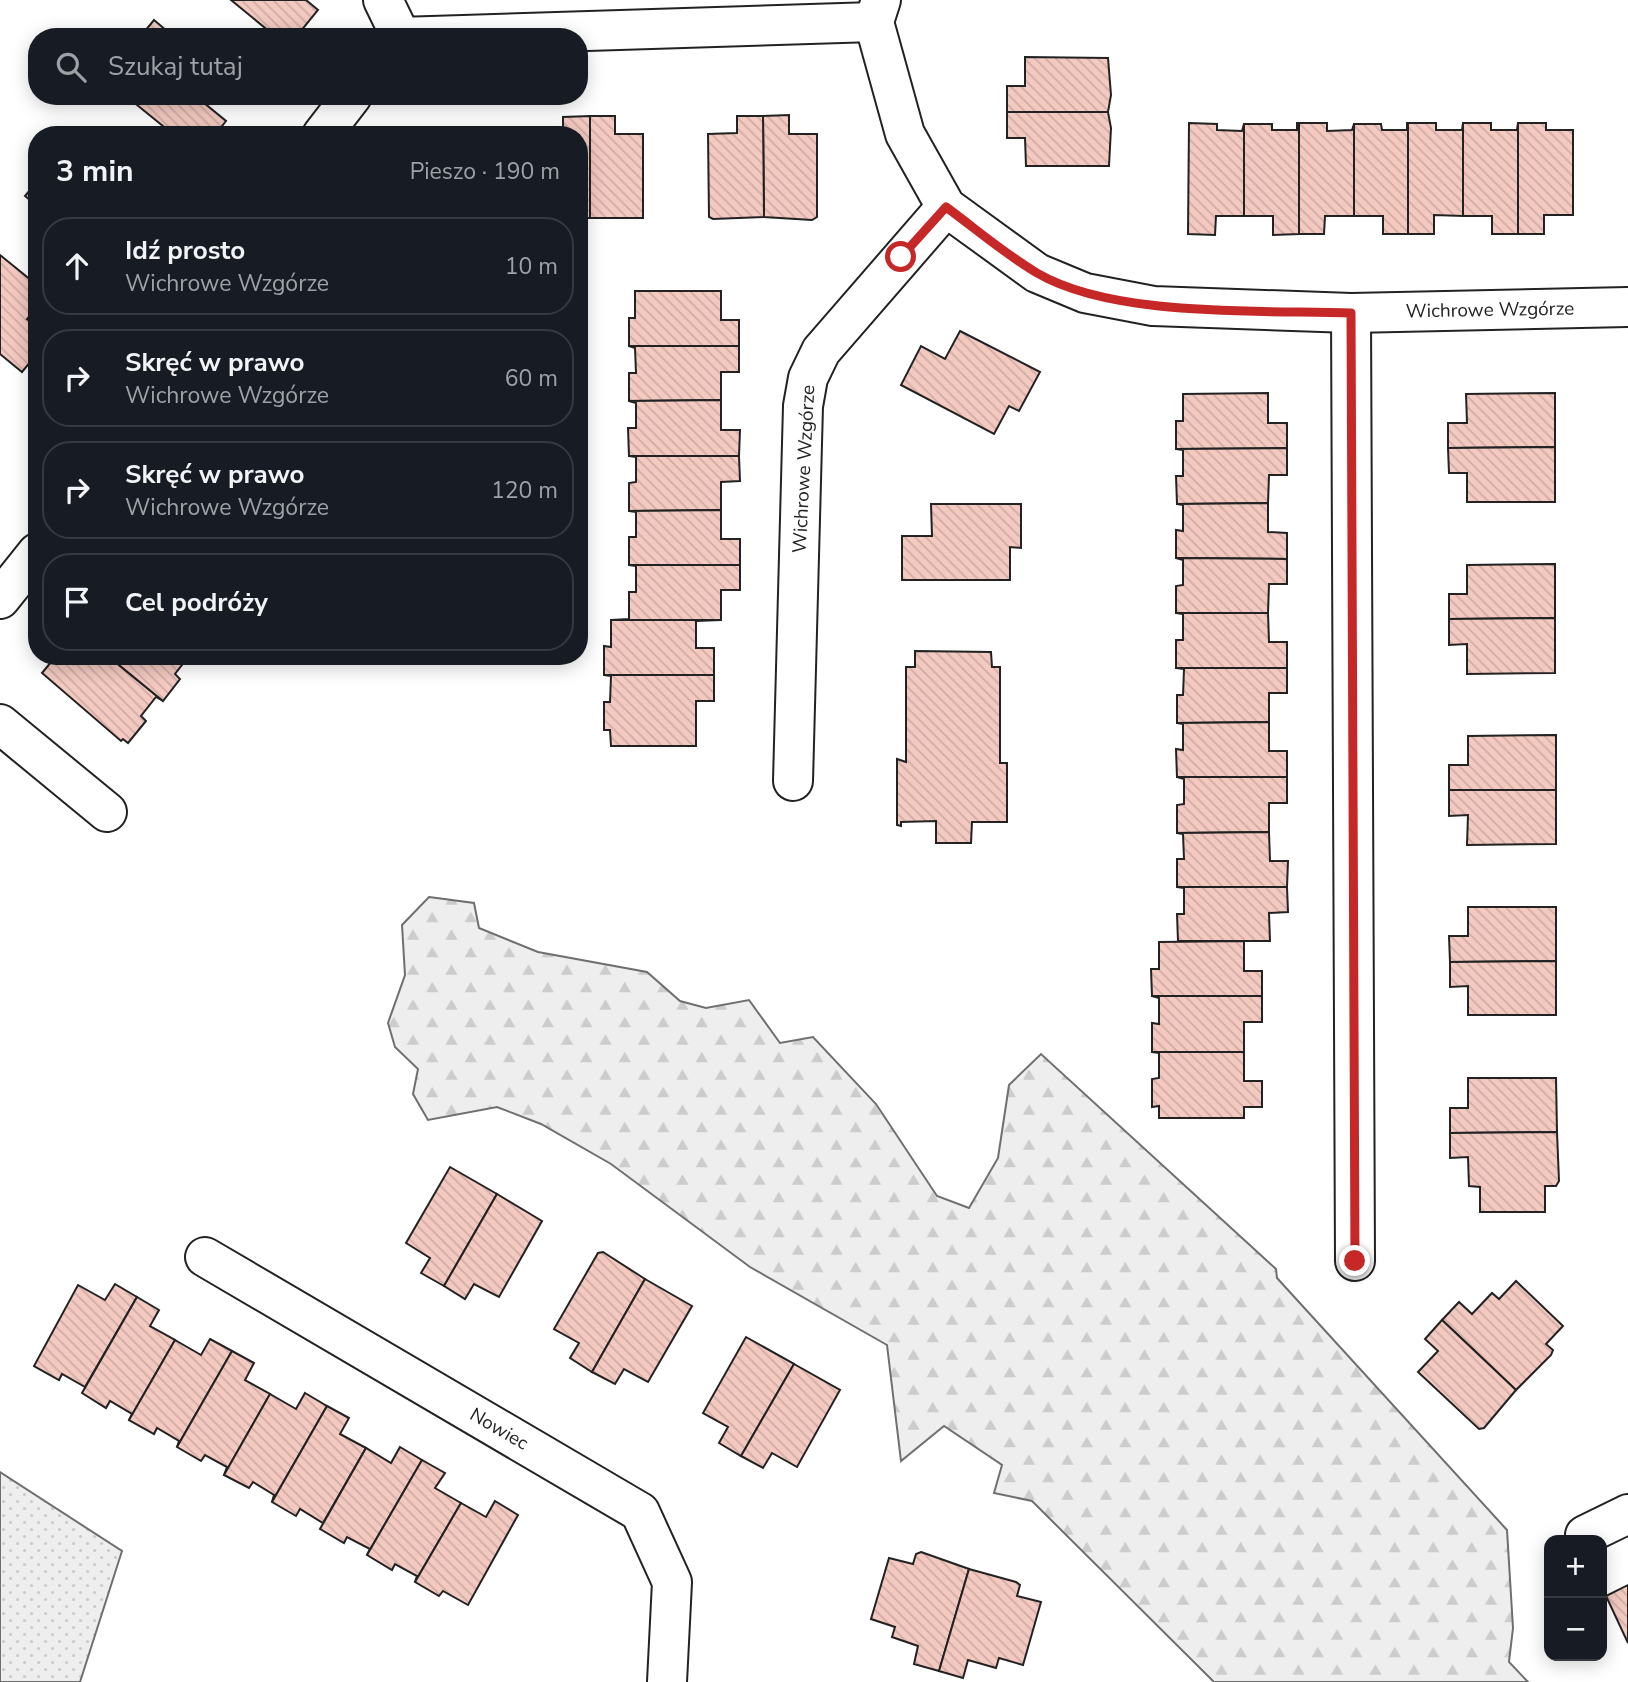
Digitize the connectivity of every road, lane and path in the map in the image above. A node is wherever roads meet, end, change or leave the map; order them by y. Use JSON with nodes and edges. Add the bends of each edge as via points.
{"nodes":[{"id":1,"x":383,"y":0,"type":"edge"},
{"id":2,"x":878,"y":11,"type":"edge"},
{"id":3,"x":395,"y":28,"type":"edge"},
{"id":4,"x":552,"y":28,"type":"edge"},
{"id":5,"x":345,"y":105,"type":"edge"},
{"id":6,"x":329,"y":126,"type":"edge"},
{"id":7,"x":946,"y":207,"type":"junction"},
{"id":8,"x":1628,"y":307,"type":"edge"},
{"id":9,"x":1351,"y":313,"type":"junction"},
{"id":10,"x":28,"y":564,"type":"edge"},
{"id":11,"x":0,"y":599,"type":"edge"},
{"id":12,"x":0,"y":724,"type":"edge"},
{"id":13,"x":793,"y":781,"type":"dead end"},
{"id":14,"x":107,"y":812,"type":"dead end"},
{"id":15,"x":205,"y":1256,"type":"dead end"},
{"id":16,"x":1355,"y":1261,"type":"dead end"},
{"id":17,"x":1628,"y":1514,"type":"edge"},
{"id":18,"x":1585,"y":1535,"type":"dead end"},
{"id":19,"x":667,"y":1682,"type":"edge"}],
"edges":[{"from":1,"to":3,"type":"street","name":"Wichrowe Wzgórze"},
{"from":2,"to":4,"type":"street","name":"Wichrowe Wzgórze"},
{"from":2,"to":7,"type":"street","name":"Wichrowe Wzgórze","via":[[905,134]]},
{"from":5,"to":6,"type":"street"},
{"from":7,"to":9,"type":"street","name":"Wichrowe Wzgórze","via":[[1037,273],[1085,293],[1153,306]]},
{"from":7,"to":13,"type":"street","name":"Wichrowe Wzgórze","via":[[821,351],[808,378],[803,406]]},
{"from":8,"to":9,"type":"street","name":"Wichrowe Wzgórze"},
{"from":9,"to":16,"type":"street"},
{"from":10,"to":11,"type":"street"},
{"from":12,"to":14,"type":"street"},
{"from":15,"to":19,"type":"street","name":"Nowiec","via":[[640,1512],[672,1581]]},
{"from":17,"to":18,"type":"street"}]}
